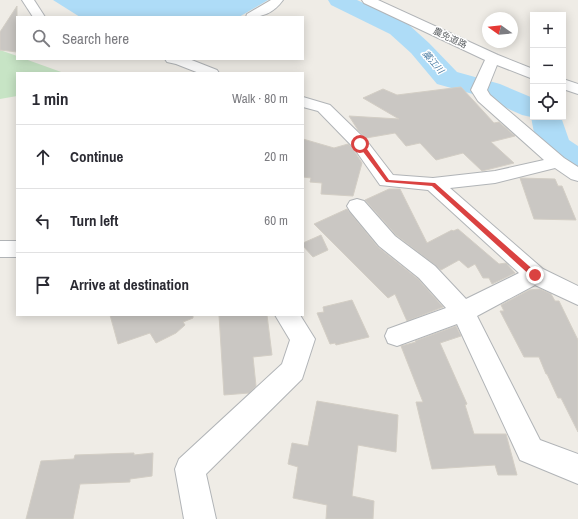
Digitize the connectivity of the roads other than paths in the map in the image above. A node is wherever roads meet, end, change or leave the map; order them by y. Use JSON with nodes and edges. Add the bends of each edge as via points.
{"nodes":[{"id":1,"x":28,"y":0,"type":"edge"},
{"id":2,"x":277,"y":0,"type":"edge"},
{"id":3,"x":368,"y":0,"type":"edge"},
{"id":4,"x":39,"y":16,"type":"edge"},
{"id":5,"x":254,"y":16,"type":"edge"},
{"id":6,"x":493,"y":58,"type":"junction"},
{"id":7,"x":180,"y":60,"type":"edge"},
{"id":8,"x":210,"y":72,"type":"edge"},
{"id":9,"x":530,"y":73,"type":"edge"},
{"id":10,"x":566,"y":80,"type":"edge"},
{"id":11,"x":578,"y":82,"type":"edge"},
{"id":12,"x":566,"y":85,"type":"edge"},
{"id":13,"x":578,"y":89,"type":"edge"},
{"id":14,"x":304,"y":102,"type":"edge"},
{"id":15,"x":558,"y":162,"type":"junction"},
{"id":16,"x":578,"y":175,"type":"edge"},
{"id":17,"x":433,"y":184,"type":"junction"},
{"id":18,"x":357,"y":206,"type":"dead end"},
{"id":19,"x":0,"y":249,"type":"edge"},
{"id":20,"x":16,"y":249,"type":"edge"},
{"id":21,"x":535,"y":275,"type":"junction"},
{"id":22,"x":578,"y":294,"type":"edge"},
{"id":23,"x":463,"y":312,"type":"junction"},
{"id":24,"x":288,"y":316,"type":"edge"},
{"id":25,"x":397,"y":336,"type":"dead end"},
{"id":26,"x":578,"y":468,"type":"edge"},
{"id":27,"x":200,"y":519,"type":"edge"}],
"edges":[{"from":1,"to":4,"type":"street"},
{"from":2,"to":5,"type":"street"},
{"from":3,"to":6,"type":"street","name":"農免道路"},
{"from":6,"to":9,"type":"street","name":"農免道路"},
{"from":6,"to":15,"type":"street","via":[[480,88],[484,98]]},
{"from":7,"to":8,"type":"street"},
{"from":10,"to":11,"type":"street"},
{"from":12,"to":13,"type":"street"},
{"from":14,"to":17,"type":"street","via":[[324,108],[360,144],[388,181]]},
{"from":15,"to":16,"type":"street"},
{"from":15,"to":17,"type":"street","via":[[495,177]]},
{"from":17,"to":21,"type":"street"},
{"from":18,"to":23,"type":"street","via":[[387,241],[427,272]]},
{"from":19,"to":20,"type":"street"},
{"from":21,"to":22,"type":"street"},
{"from":21,"to":23,"type":"street"},
{"from":23,"to":25,"type":"street"},
{"from":23,"to":26,"type":"street","via":[[530,450]]},
{"from":24,"to":27,"type":"street","via":[[303,339],[293,371],[190,469]]}]}
